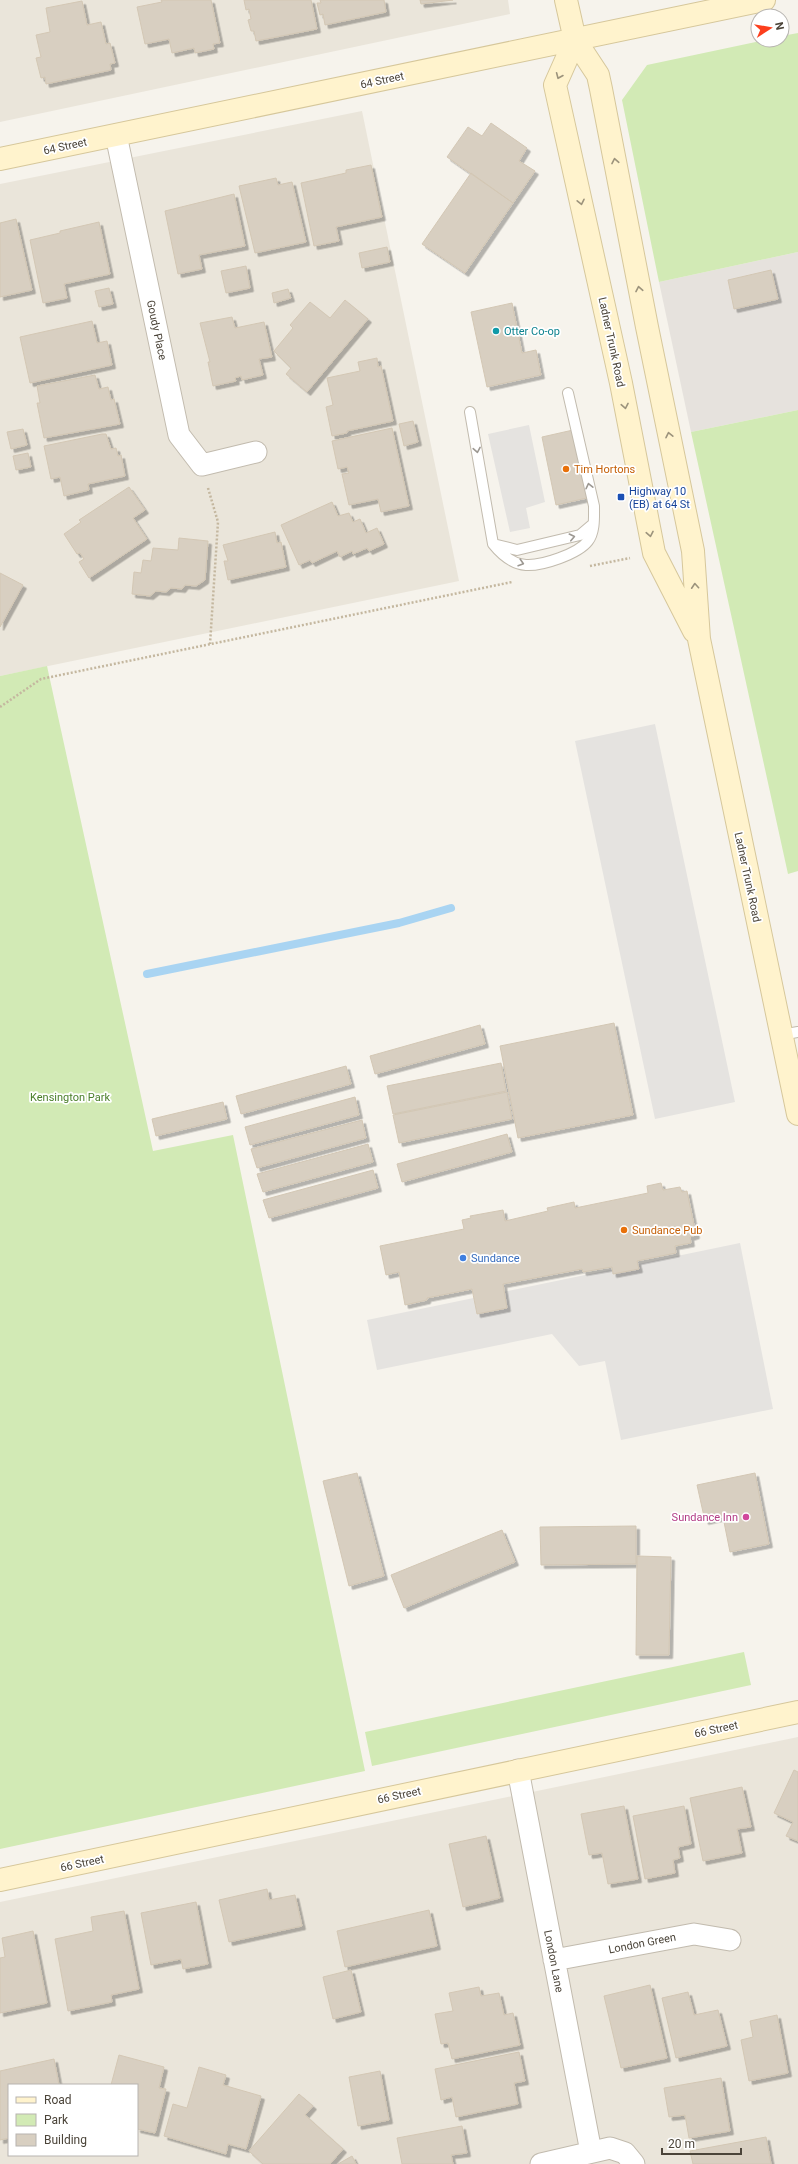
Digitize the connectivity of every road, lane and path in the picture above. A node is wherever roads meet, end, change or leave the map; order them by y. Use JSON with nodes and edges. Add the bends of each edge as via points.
{"nodes":[{"id":1,"x":566,"y":0,"type":"edge"},
{"id":2,"x":764,"y":0,"type":"edge"},
{"id":3,"x":575,"y":40,"type":"junction"},
{"id":4,"x":116,"y":135,"type":"junction"},
{"id":5,"x":0,"y":159,"type":"edge"},
{"id":6,"x":568,"y":393,"type":"dead end"},
{"id":7,"x":470,"y":412,"type":"dead end"},
{"id":8,"x":256,"y":452,"type":"dead end"},
{"id":9,"x":202,"y":464,"type":"junction"},
{"id":10,"x":594,"y":523,"type":"junction"},
{"id":11,"x":494,"y":544,"type":"junction"},
{"id":12,"x":654,"y":553,"type":"junction"},
{"id":13,"x":589,"y":566,"type":"dead end"},
{"id":14,"x":520,"y":580,"type":"dead end"},
{"id":15,"x":699,"y":639,"type":"junction"},
{"id":16,"x":210,"y":644,"type":"junction"},
{"id":17,"x":0,"y":707,"type":"edge"},
{"id":18,"x":790,"y":1034,"type":"edge"},
{"id":19,"x":798,"y":1114,"type":"edge"},
{"id":20,"x":798,"y":1712,"type":"edge"},
{"id":21,"x":518,"y":1770,"type":"junction"},
{"id":22,"x":0,"y":1880,"type":"edge"},
{"id":23,"x":730,"y":1940,"type":"dead end"},
{"id":24,"x":554,"y":1960,"type":"junction"},
{"id":25,"x":591,"y":2152,"type":"junction"},
{"id":26,"x":542,"y":2164,"type":"edge"},
{"id":27,"x":634,"y":2164,"type":"edge"}],
"edges":[{"from":1,"to":3,"type":"main road","name":"Ladner Trunk Road"},
{"from":2,"to":3,"type":"main road","name":"64 Street"},
{"from":3,"to":4,"type":"main road","name":"64 Street"},
{"from":3,"to":12,"type":"main road","name":"Ladner Trunk Road","one_way":true,"via":[[555,85],[619,375]]},
{"from":15,"to":3,"type":"main road","name":"Ladner Trunk Road","one_way":true,"via":[[693,551],[601,89],[598,75]]},
{"from":4,"to":5,"type":"main road","name":"64 Street"},
{"from":4,"to":9,"type":"street","name":"Goudy Place","via":[[179,435]]},
{"from":10,"to":6,"type":"lane","one_way":true,"via":[[594,506]]},
{"from":7,"to":11,"type":"lane","one_way":true},
{"from":8,"to":9,"type":"street"},
{"from":9,"to":16,"type":"path","via":[[218,522]]},
{"from":11,"to":10,"type":"lane","one_way":true,"via":[[517,550],[580,535]]},
{"from":11,"to":10,"type":"lane","one_way":true,"via":[[502,556],[526,565],[563,558],[578,551],[588,541]]},
{"from":12,"to":13,"type":"path"},
{"from":12,"to":15,"type":"main road","name":"Ladner Trunk Road"},
{"from":14,"to":16,"type":"path"},
{"from":15,"to":18,"type":"main road","name":"Ladner Trunk Road"},
{"from":16,"to":17,"type":"path","via":[[41,679]]},
{"from":18,"to":19,"type":"main road","name":"Ladner Trunk Road"},
{"from":20,"to":21,"type":"main road","name":"66 Street"},
{"from":21,"to":22,"type":"main road","name":"66 Street"},
{"from":21,"to":24,"type":"street","name":"London Lane"},
{"from":23,"to":24,"type":"street","name":"London Green","via":[[694,1934]]},
{"from":24,"to":25,"type":"street","name":"London Lane"},
{"from":25,"to":26,"type":"street"},
{"from":25,"to":27,"type":"street","via":[[610,2148],[618,2150],[625,2153]]}]}
